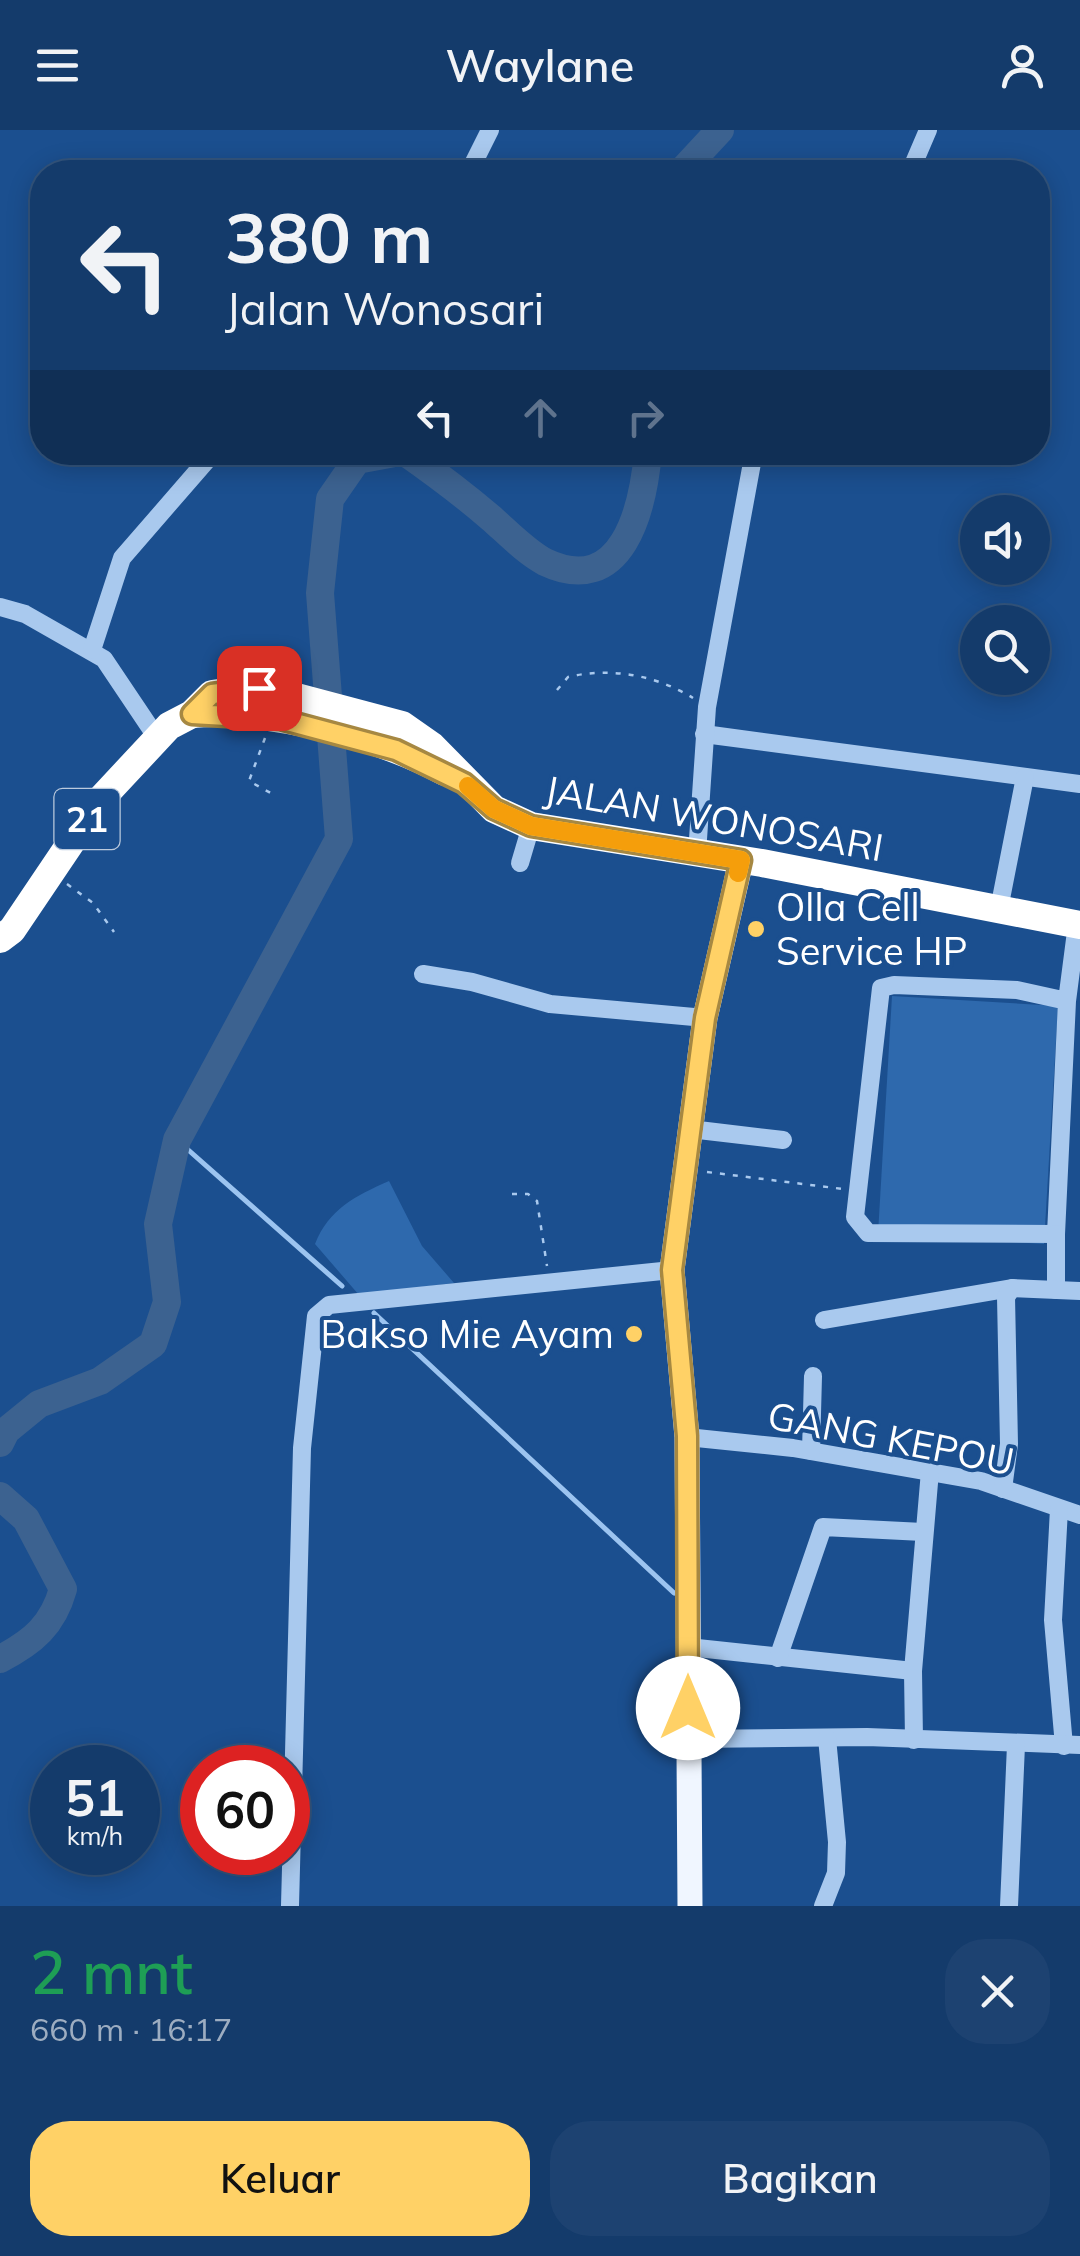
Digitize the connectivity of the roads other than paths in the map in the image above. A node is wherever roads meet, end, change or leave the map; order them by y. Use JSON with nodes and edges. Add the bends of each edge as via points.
{"nodes":[{"id":1,"x":490,"y":130,"type":"edge"},
{"id":2,"x":928,"y":130,"type":"edge"},
{"id":3,"x":475,"y":160,"type":"edge"},
{"id":4,"x":915,"y":160,"type":"edge"},
{"id":5,"x":203,"y":465,"type":"edge"},
{"id":6,"x":751,"y":465,"type":"edge"},
{"id":7,"x":0,"y":607,"type":"edge"},
{"id":8,"x":92,"y":650,"type":"junction"},
{"id":9,"x":192,"y":714,"type":"junction"},
{"id":10,"x":704,"y":734,"type":"junction"},
{"id":11,"x":157,"y":738,"type":"junction"},
{"id":12,"x":1024,"y":776,"type":"junction"},
{"id":13,"x":464,"y":783,"type":"junction"},
{"id":14,"x":1080,"y":784,"type":"edge"},
{"id":15,"x":531,"y":826,"type":"junction"},
{"id":16,"x":697,"y":854,"type":"junction"},
{"id":17,"x":741,"y":860,"type":"junction"},
{"id":18,"x":520,"y":862,"type":"dead end"},
{"id":19,"x":998,"y":909,"type":"junction"},
{"id":20,"x":1078,"y":925,"type":"edge"},
{"id":21,"x":0,"y":939,"type":"edge"},
{"id":22,"x":422,"y":974,"type":"dead end"},
{"id":23,"x":1067,"y":1000,"type":"junction"},
{"id":24,"x":705,"y":1018,"type":"junction"},
{"id":25,"x":690,"y":1129,"type":"junction"},
{"id":26,"x":1060,"y":1131,"type":"junction"},
{"id":27,"x":1080,"y":1132,"type":"edge"},
{"id":28,"x":783,"y":1140,"type":"dead end"},
{"id":29,"x":1056,"y":1234,"type":"junction"},
{"id":30,"x":672,"y":1270,"type":"junction"},
{"id":31,"x":1012,"y":1288,"type":"junction"},
{"id":32,"x":1056,"y":1290,"type":"junction"},
{"id":33,"x":1080,"y":1291,"type":"edge"},
{"id":34,"x":824,"y":1320,"type":"dead end"},
{"id":35,"x":813,"y":1376,"type":"dead end"},
{"id":36,"x":687,"y":1436,"type":"junction"},
{"id":37,"x":810,"y":1451,"type":"junction"},
{"id":38,"x":930,"y":1471,"type":"junction"},
{"id":39,"x":1003,"y":1489,"type":"junction"},
{"id":40,"x":1059,"y":1509,"type":"junction"},
{"id":41,"x":1080,"y":1515,"type":"edge"},
{"id":42,"x":923,"y":1532,"type":"junction"},
{"id":43,"x":688,"y":1647,"type":"junction"},
{"id":44,"x":778,"y":1658,"type":"junction"},
{"id":45,"x":913,"y":1671,"type":"junction"},
{"id":46,"x":828,"y":1738,"type":"junction"},
{"id":47,"x":688,"y":1739,"type":"junction"},
{"id":48,"x":914,"y":1740,"type":"junction"},
{"id":49,"x":1016,"y":1745,"type":"junction"},
{"id":50,"x":1072,"y":1745,"type":"edge"},
{"id":51,"x":290,"y":1906,"type":"edge"},
{"id":52,"x":690,"y":1906,"type":"edge"},
{"id":53,"x":823,"y":1906,"type":"edge"},
{"id":54,"x":1009,"y":1906,"type":"edge"}],
"edges":[{"from":1,"to":3,"type":"street"},
{"from":2,"to":4,"type":"street"},
{"from":5,"to":8,"type":"street","via":[[122,558]]},
{"from":6,"to":10,"type":"street"},
{"from":7,"to":8,"type":"street"},
{"from":8,"to":11,"type":"street"},
{"from":9,"to":11,"type":"highway","number":"21"},
{"from":9,"to":13,"type":"highway","name":"JALAN WONOSARI","number":"21","via":[[276,718],[396,750]]},
{"from":9,"to":13,"type":"highway","name":"JALAN WONOSARI","number":"21","via":[[212,694],[292,693],[402,725],[432,746]]},
{"from":10,"to":12,"type":"street"},
{"from":10,"to":16,"type":"street"},
{"from":11,"to":21,"type":"highway","number":"21","via":[[99,801]]},
{"from":12,"to":14,"type":"street"},
{"from":12,"to":19,"type":"street"},
{"from":13,"to":15,"type":"highway","name":"JALAN WONOSARI","number":"21","via":[[494,809]]},
{"from":15,"to":16,"type":"highway","name":"JALAN WONOSARI","number":"21"},
{"from":15,"to":18,"type":"street"},
{"from":16,"to":17,"type":"highway","name":"JALAN WONOSARI","number":"21"},
{"from":17,"to":19,"type":"highway","name":"JALAN WONOSARI","number":"21"},
{"from":17,"to":24,"type":"main road"},
{"from":19,"to":20,"type":"highway","name":"JALAN WONOSARI","number":"21"},
{"from":20,"to":23,"type":"street"},
{"from":22,"to":24,"type":"street","via":[[550,1004]]},
{"from":23,"to":26,"type":"street"},
{"from":23,"to":29,"type":"street","via":[[1017,990],[881,988],[856,1224],[868,1233]]},
{"from":24,"to":25,"type":"main road"},
{"from":25,"to":28,"type":"street"},
{"from":25,"to":30,"type":"main road"},
{"from":26,"to":27,"type":"street"},
{"from":26,"to":29,"type":"street"},
{"from":29,"to":32,"type":"street"},
{"from":30,"to":36,"type":"main road"},
{"from":30,"to":51,"type":"street","via":[[329,1304],[316,1316],[302,1448]]},
{"from":31,"to":32,"type":"street"},
{"from":31,"to":34,"type":"street"},
{"from":31,"to":39,"type":"street","via":[[1006,1297],[1009,1444]]},
{"from":32,"to":33,"type":"street"},
{"from":35,"to":37,"type":"street"},
{"from":36,"to":37,"type":"street","name":"GANG KEPOU"},
{"from":36,"to":43,"type":"main road"},
{"from":37,"to":38,"type":"street","name":"GANG KEPOU"},
{"from":38,"to":39,"type":"street","name":"GANG KEPOU"},
{"from":38,"to":42,"type":"street"},
{"from":39,"to":40,"type":"street","name":"GANG KEPOU"},
{"from":40,"to":41,"type":"street","name":"GANG KEPOU"},
{"from":40,"to":50,"type":"street","via":[[1053,1620]]},
{"from":42,"to":44,"type":"street","via":[[823,1527]]},
{"from":42,"to":45,"type":"street"},
{"from":43,"to":44,"type":"street"},
{"from":43,"to":47,"type":"main road"},
{"from":44,"to":45,"type":"street"},
{"from":45,"to":48,"type":"street"},
{"from":46,"to":47,"type":"street"},
{"from":46,"to":48,"type":"street"},
{"from":46,"to":53,"type":"street","via":[[838,1842],[836,1873]]},
{"from":47,"to":52,"type":"main road"},
{"from":48,"to":49,"type":"street"},
{"from":49,"to":50,"type":"street"},
{"from":49,"to":54,"type":"street"}]}
